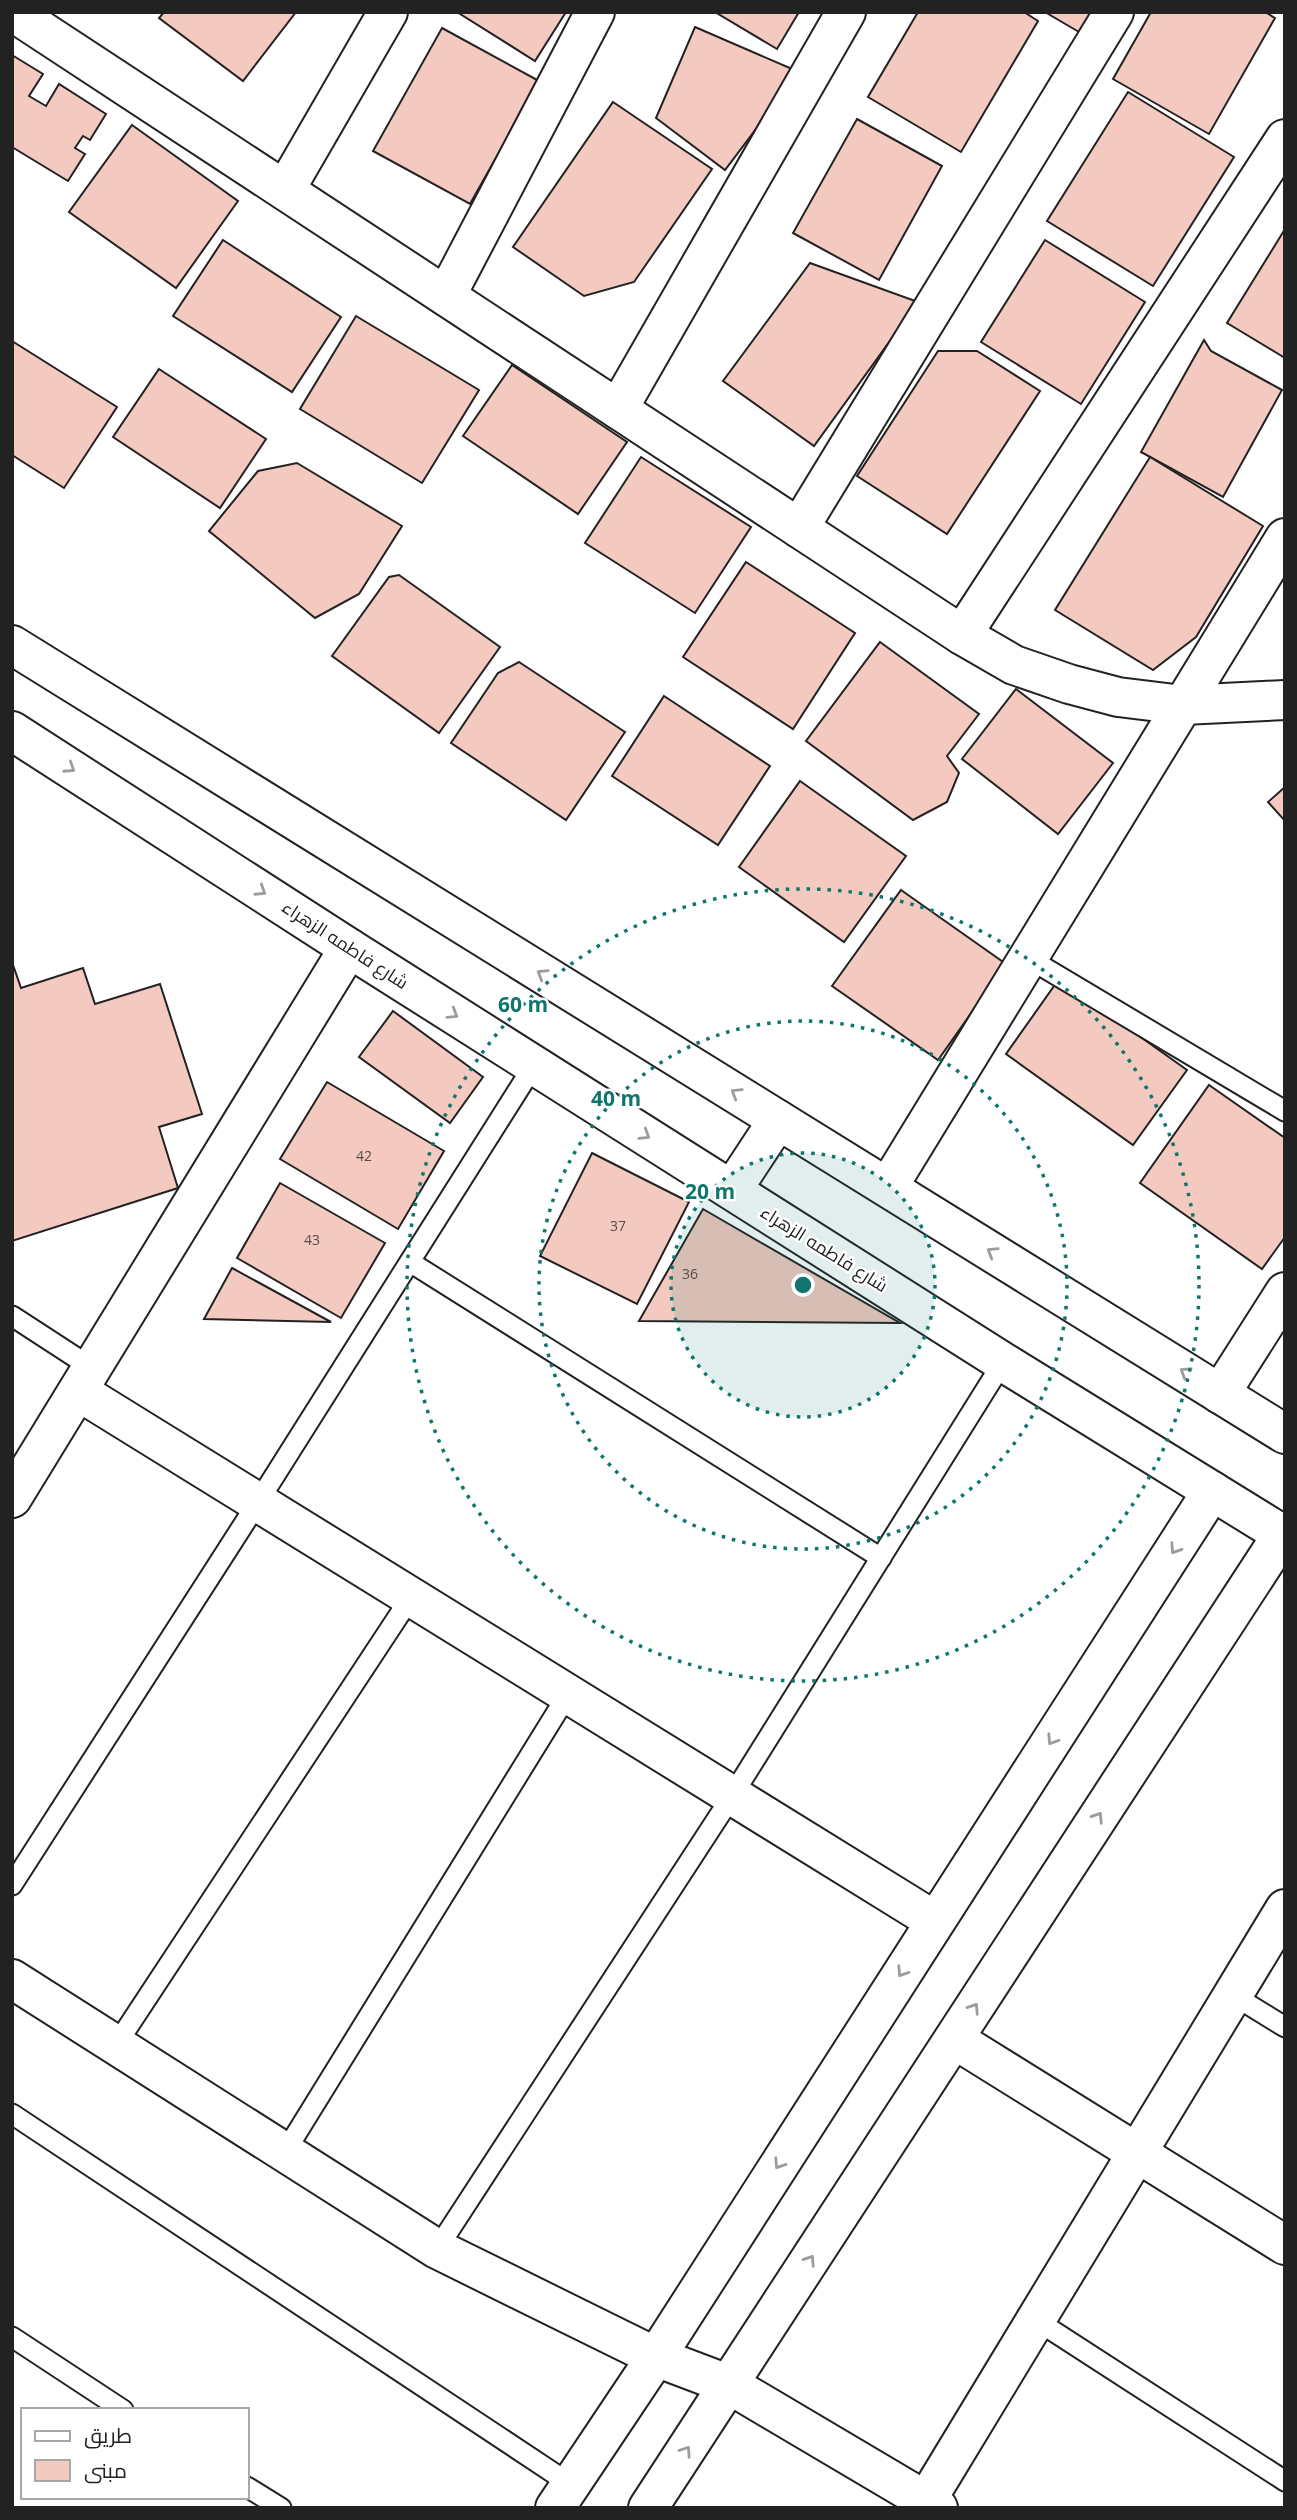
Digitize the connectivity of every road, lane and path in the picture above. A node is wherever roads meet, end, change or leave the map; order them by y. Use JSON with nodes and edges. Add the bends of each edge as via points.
{"nodes":[{"id":1,"x":13,"y":12,"type":"edge"},
{"id":2,"x":388,"y":12,"type":"edge"},
{"id":3,"x":595,"y":12,"type":"edge"},
{"id":4,"x":846,"y":12,"type":"edge"},
{"id":5,"x":1114,"y":12,"type":"edge"},
{"id":6,"x":1285,"y":139,"type":"edge"},
{"id":7,"x":285,"y":190,"type":"junction"},
{"id":8,"x":446,"y":296,"type":"junction"},
{"id":9,"x":618,"y":409,"type":"junction"},
{"id":10,"x":800,"y":528,"type":"junction"},
{"id":11,"x":1285,"y":538,"type":"edge"},
{"id":12,"x":962,"y":635,"type":"junction"},
{"id":13,"x":12,"y":645,"type":"edge"},
{"id":14,"x":1285,"y":700,"type":"edge"},
{"id":15,"x":1183,"y":705,"type":"junction"},
{"id":16,"x":12,"y":731,"type":"edge"},
{"id":17,"x":349,"y":948,"type":"junction"},
{"id":18,"x":1028,"y":958,"type":"junction"},
{"id":19,"x":534,"y":1065,"type":"junction"},
{"id":20,"x":1285,"y":1111,"type":"edge"},
{"id":21,"x":778,"y":1120,"type":"junction"},
{"id":22,"x":887,"y":1187,"type":"junction"},
{"id":23,"x":732,"y":1190,"type":"junction"},
{"id":24,"x":410,"y":1262,"type":"junction"},
{"id":25,"x":1285,"y":1292,"type":"edge"},
{"id":26,"x":12,"y":1316,"type":"edge"},
{"id":27,"x":1003,"y":1362,"type":"junction"},
{"id":28,"x":85,"y":1379,"type":"junction"},
{"id":29,"x":1220,"y":1394,"type":"junction"},
{"id":30,"x":1285,"y":1434,"type":"edge"},
{"id":31,"x":1212,"y":1491,"type":"junction"},
{"id":32,"x":12,"y":1498,"type":"edge"},
{"id":33,"x":258,"y":1502,"type":"junction"},
{"id":34,"x":1283,"y":1535,"type":"edge"},
{"id":35,"x":881,"y":1558,"type":"junction"},
{"id":36,"x":411,"y":1597,"type":"junction"},
{"id":37,"x":568,"y":1694,"type":"junction"},
{"id":38,"x":732,"y":1796,"type":"junction"},
{"id":39,"x":12,"y":1885,"type":"edge"},
{"id":40,"x":1285,"y":1909,"type":"edge"},
{"id":41,"x":935,"y":1921,"type":"junction"},
{"id":42,"x":12,"y":1979,"type":"edge"},
{"id":43,"x":1233,"y":1995,"type":"junction"},
{"id":44,"x":1285,"y":2027,"type":"edge"},
{"id":45,"x":954,"y":2039,"type":"junction"},
{"id":46,"x":116,"y":2045,"type":"junction"},
{"id":47,"x":12,"y":2115,"type":"edge"},
{"id":48,"x":285,"y":2152,"type":"junction"},
{"id":49,"x":1137,"y":2153,"type":"junction"},
{"id":50,"x":1285,"y":2245,"type":"edge"},
{"id":51,"x":437,"y":2249,"type":"junction"},
{"id":52,"x":1037,"y":2320,"type":"junction"},
{"id":53,"x":12,"y":2337,"type":"edge"},
{"id":54,"x":656,"y":2357,"type":"junction"},
{"id":55,"x":730,"y":2385,"type":"junction"},
{"id":56,"x":120,"y":2408,"type":"edge"},
{"id":57,"x":1285,"y":2481,"type":"edge"},
{"id":58,"x":248,"y":2488,"type":"edge"},
{"id":59,"x":562,"y":2496,"type":"edge"},
{"id":60,"x":932,"y":2504,"type":"edge"},
{"id":61,"x":281,"y":2508,"type":"edge"},
{"id":62,"x":648,"y":2508,"type":"edge"}],
"edges":[{"from":1,"to":7,"type":"street"},
{"from":2,"to":7,"type":"street"},
{"from":3,"to":8,"type":"street"},
{"from":4,"to":9,"type":"street"},
{"from":5,"to":10,"type":"street"},
{"from":6,"to":12,"type":"street"},
{"from":7,"to":8,"type":"street"},
{"from":8,"to":9,"type":"street"},
{"from":9,"to":10,"type":"street"},
{"from":10,"to":12,"type":"street"},
{"from":11,"to":15,"type":"street"},
{"from":12,"to":15,"type":"street","via":[[1014,665],[1069,684],[1118,697]]},
{"from":21,"to":13,"type":"street","one_way":true},
{"from":14,"to":15,"type":"street"},
{"from":15,"to":18,"type":"street"},
{"from":16,"to":17,"type":"street","name":"شارع فاطمه الزهراء","one_way":true},
{"from":17,"to":19,"type":"street","name":"شارع فاطمه الزهراء","one_way":true},
{"from":17,"to":28,"type":"street"},
{"from":18,"to":20,"type":"lane"},
{"from":18,"to":22,"type":"street"},
{"from":19,"to":23,"type":"street","name":"شارع فاطمه الزهراء","one_way":true},
{"from":19,"to":24,"type":"lane"},
{"from":21,"to":22,"type":"street"},
{"from":21,"to":23,"type":"street"},
{"from":29,"to":22,"type":"street","one_way":true},
{"from":23,"to":27,"type":"street","name":"شارع فاطمه الزهراء"},
{"from":24,"to":33,"type":"lane"},
{"from":24,"to":35,"type":"lane"},
{"from":25,"to":29,"type":"street"},
{"from":26,"to":28,"type":"lane"},
{"from":27,"to":31,"type":"street","name":"شارع فاطمه الزهراء"},
{"from":27,"to":35,"type":"lane"},
{"from":28,"to":32,"type":"street"},
{"from":28,"to":33,"type":"street"},
{"from":29,"to":30,"type":"street"},
{"from":31,"to":34,"type":"street","name":"شارع فاطمه الزهراء"},
{"from":31,"to":41,"type":"street","one_way":true},
{"from":33,"to":36,"type":"street"},
{"from":33,"to":39,"type":"lane"},
{"from":45,"to":34,"type":"street","one_way":true},
{"from":35,"to":38,"type":"lane"},
{"from":36,"to":37,"type":"street"},
{"from":36,"to":46,"type":"lane"},
{"from":37,"to":38,"type":"street"},
{"from":37,"to":48,"type":"lane"},
{"from":38,"to":41,"type":"street"},
{"from":38,"to":51,"type":"lane"},
{"from":40,"to":43,"type":"street"},
{"from":41,"to":54,"type":"street","one_way":true},
{"from":42,"to":46,"type":"street"},
{"from":43,"to":44,"type":"lane"},
{"from":43,"to":49,"type":"street"},
{"from":45,"to":49,"type":"street"},
{"from":55,"to":45,"type":"street","one_way":true},
{"from":46,"to":48,"type":"street"},
{"from":47,"to":59,"type":"lane"},
{"from":48,"to":51,"type":"street"},
{"from":49,"to":50,"type":"street"},
{"from":49,"to":52,"type":"street"},
{"from":51,"to":54,"type":"street"},
{"from":52,"to":57,"type":"lane"},
{"from":52,"to":60,"type":"street"},
{"from":53,"to":56,"type":"lane"},
{"from":54,"to":55,"type":"street"},
{"from":54,"to":59,"type":"street"},
{"from":55,"to":60,"type":"street"},
{"from":62,"to":55,"type":"street","one_way":true},
{"from":58,"to":61,"type":"lane"}]}
